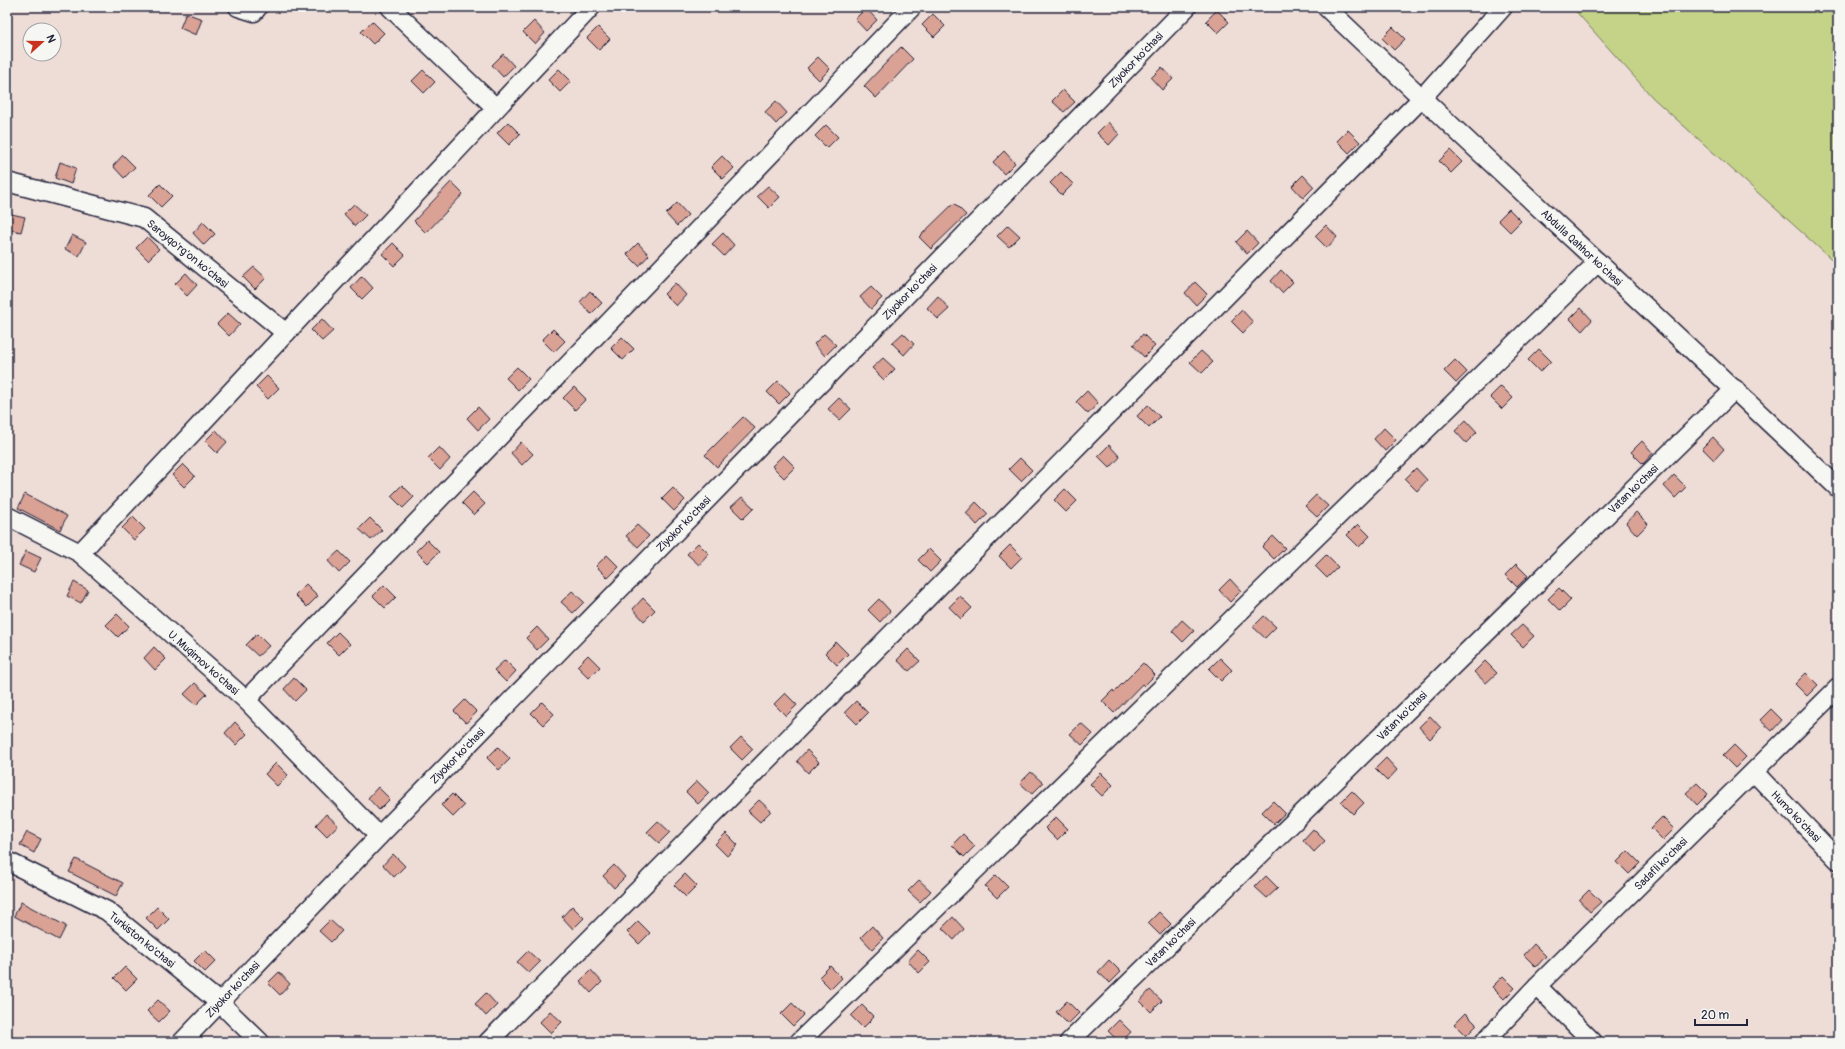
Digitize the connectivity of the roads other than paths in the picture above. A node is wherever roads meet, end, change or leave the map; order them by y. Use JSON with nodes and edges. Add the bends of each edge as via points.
{"nodes":[{"id":1,"x":238,"y":7,"type":"edge"},
{"id":2,"x":258,"y":7,"type":"edge"},
{"id":3,"x":390,"y":7,"type":"edge"},
{"id":4,"x":591,"y":7,"type":"edge"},
{"id":5,"x":912,"y":7,"type":"edge"},
{"id":6,"x":1187,"y":7,"type":"edge"},
{"id":7,"x":1326,"y":7,"type":"edge"},
{"id":8,"x":1503,"y":7,"type":"edge"},
{"id":9,"x":1422,"y":98,"type":"junction"},
{"id":10,"x":496,"y":108,"type":"junction"},
{"id":11,"x":7,"y":182,"type":"edge"},
{"id":12,"x":1598,"y":262,"type":"junction"},
{"id":13,"x":286,"y":333,"type":"junction"},
{"id":14,"x":1735,"y":389,"type":"junction"},
{"id":15,"x":1838,"y":488,"type":"edge"},
{"id":16,"x":7,"y":516,"type":"edge"},
{"id":17,"x":80,"y":553,"type":"junction"},
{"id":18,"x":1838,"y":688,"type":"edge"},
{"id":19,"x":246,"y":700,"type":"junction"},
{"id":20,"x":1754,"y":772,"type":"junction"},
{"id":21,"x":379,"y":836,"type":"junction"},
{"id":22,"x":1838,"y":860,"type":"edge"},
{"id":23,"x":7,"y":861,"type":"edge"},
{"id":24,"x":1537,"y":986,"type":"junction"},
{"id":25,"x":220,"y":1003,"type":"junction"},
{"id":26,"x":182,"y":1042,"type":"edge"},
{"id":27,"x":260,"y":1042,"type":"edge"},
{"id":28,"x":488,"y":1042,"type":"edge"},
{"id":29,"x":799,"y":1042,"type":"edge"},
{"id":30,"x":1069,"y":1042,"type":"edge"},
{"id":31,"x":1484,"y":1042,"type":"edge"},
{"id":32,"x":1593,"y":1042,"type":"edge"}],
"edges":[{"from":1,"to":2,"type":"street","via":[[254,12]]},
{"from":3,"to":10,"type":"street"},
{"from":4,"to":10,"type":"street"},
{"from":5,"to":19,"type":"street"},
{"from":6,"to":21,"type":"street","name":"Ziyokor ko'chasi"},
{"from":7,"to":9,"type":"street","name":"Abdulla Qahhor ko'chasi"},
{"from":8,"to":9,"type":"street"},
{"from":9,"to":12,"type":"street","name":"Abdulla Qahhor ko'chasi"},
{"from":9,"to":28,"type":"street"},
{"from":10,"to":13,"type":"street"},
{"from":11,"to":13,"type":"street","name":"Saroyqo'rg'on ko'chasi","via":[[144,218]]},
{"from":12,"to":14,"type":"street","name":"Abdulla Qahhor ko'chasi"},
{"from":12,"to":29,"type":"street"},
{"from":13,"to":17,"type":"street"},
{"from":14,"to":15,"type":"street","name":"Abdulla Qahhor ko'chasi"},
{"from":14,"to":30,"type":"street","name":"Vatan ko'chasi"},
{"from":16,"to":17,"type":"street","name":"U. Muqimov ko'chasi"},
{"from":17,"to":19,"type":"street","name":"U. Muqimov ko'chasi"},
{"from":18,"to":20,"type":"street","name":"Sadafli ko'chasi"},
{"from":19,"to":21,"type":"street","name":"U. Muqimov ko'chasi"},
{"from":20,"to":22,"type":"street","name":"Humo ko'chasi"},
{"from":20,"to":24,"type":"street","name":"Sadafli ko'chasi"},
{"from":21,"to":25,"type":"street","name":"Ziyokor ko'chasi"},
{"from":23,"to":25,"type":"street","name":"Turkiston ko'chasi","via":[[107,911]]},
{"from":24,"to":31,"type":"street","name":"Sadafli ko'chasi"},
{"from":24,"to":32,"type":"street"},
{"from":25,"to":26,"type":"street","name":"Ziyokor ko'chasi"},
{"from":25,"to":27,"type":"street","name":"Turkiston ko'chasi"}]}
